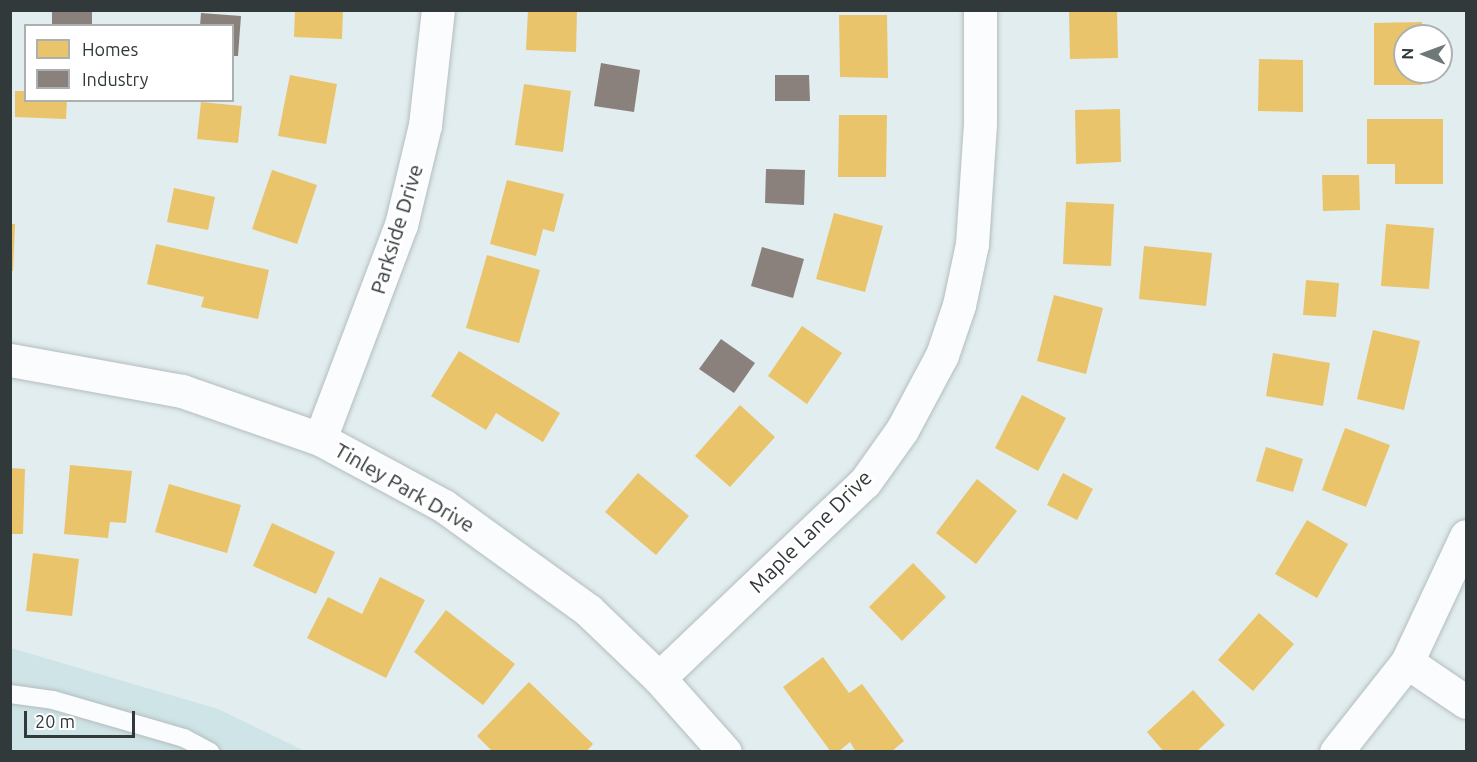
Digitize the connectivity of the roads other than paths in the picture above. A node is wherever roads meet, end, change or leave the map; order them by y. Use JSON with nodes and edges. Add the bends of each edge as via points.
{"nodes":[{"id":1,"x":438,"y":10,"type":"edge"},
{"id":2,"x":980,"y":10,"type":"edge"},
{"id":3,"x":10,"y":360,"type":"edge"},
{"id":4,"x":320,"y":439,"type":"junction"},
{"id":5,"x":1467,"y":536,"type":"edge"},
{"id":6,"x":1407,"y":662,"type":"junction"},
{"id":7,"x":659,"y":678,"type":"junction"},
{"id":8,"x":10,"y":694,"type":"edge"},
{"id":9,"x":1467,"y":702,"type":"edge"},
{"id":10,"x":210,"y":752,"type":"edge"},
{"id":11,"x":725,"y":752,"type":"edge"},
{"id":12,"x":1336,"y":752,"type":"edge"}],
"edges":[{"from":1,"to":4,"type":"street","name":"Parkside Drive","via":[[425,125],[401,225]]},
{"from":2,"to":7,"type":"street","name":"Maple Lane Drive","via":[[980,123],[972,244],[959,305],[942,355],[902,430],[865,482]]},
{"from":3,"to":4,"type":"street","name":"Tinley Park Drive","via":[[182,391]]},
{"from":4,"to":7,"type":"street","name":"Tinley Park Drive","via":[[444,506],[509,550],[588,610]]},
{"from":5,"to":6,"type":"street"},
{"from":6,"to":9,"type":"street"},
{"from":6,"to":12,"type":"street"},
{"from":7,"to":11,"type":"street","name":"Tinley Park Drive"},
{"from":8,"to":10,"type":"lane","via":[[52,700],[184,738]]}]}
